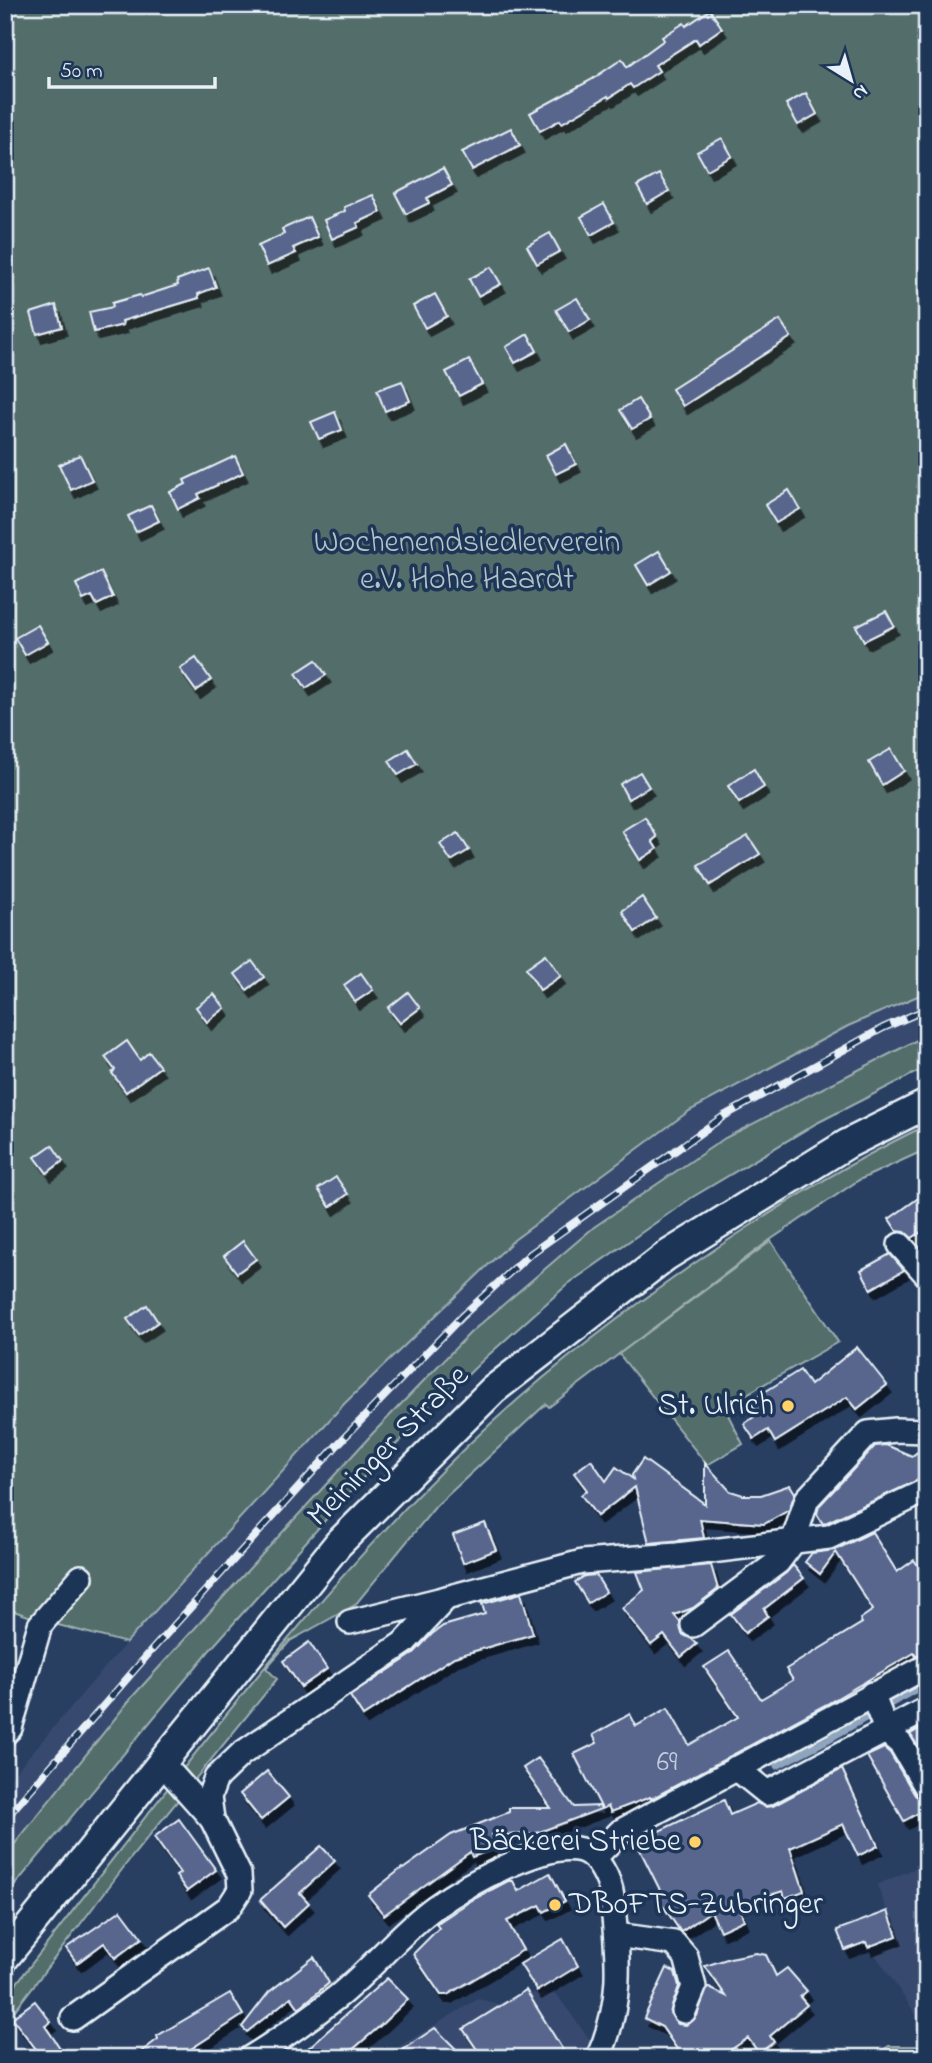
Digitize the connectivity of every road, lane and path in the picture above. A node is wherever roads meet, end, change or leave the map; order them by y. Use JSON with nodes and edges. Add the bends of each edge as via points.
{"nodes":[{"id":1,"x":927,"y":1104,"type":"edge"},
{"id":2,"x":900,"y":1245,"type":"dead end"},
{"id":3,"x":927,"y":1275,"type":"edge"},
{"id":4,"x":927,"y":1431,"type":"edge"},
{"id":5,"x":927,"y":1490,"type":"edge"},
{"id":6,"x":793,"y":1542,"type":"junction"},
{"id":7,"x":81,"y":1577,"type":"dead end"},
{"id":8,"x":446,"y":1598,"type":"junction"},
{"id":9,"x":351,"y":1622,"type":"dead end"},
{"id":10,"x":693,"y":1625,"type":"dead end"},
{"id":11,"x":927,"y":1665,"type":"edge"},
{"id":12,"x":927,"y":1709,"type":"edge"},
{"id":13,"x":879,"y":1712,"type":"junction"},
{"id":14,"x":5,"y":1733,"type":"edge"},
{"id":15,"x":161,"y":1762,"type":"junction"},
{"id":16,"x":736,"y":1768,"type":"junction"},
{"id":17,"x":927,"y":1788,"type":"edge"},
{"id":18,"x":212,"y":1819,"type":"junction"},
{"id":19,"x":594,"y":1858,"type":"junction"},
{"id":20,"x":616,"y":1935,"type":"junction"},
{"id":21,"x":5,"y":1957,"type":"edge"},
{"id":22,"x":684,"y":2011,"type":"dead end"},
{"id":23,"x":73,"y":2018,"type":"dead end"},
{"id":24,"x":602,"y":2056,"type":"edge"},
{"id":25,"x":250,"y":2058,"type":"edge"}],
"edges":[{"from":1,"to":15,"type":"main road","name":"Meininger Straße","via":[[846,1144],[666,1256],[493,1390],[338,1544]]},
{"from":2,"to":3,"type":"street"},
{"from":4,"to":6,"type":"street","via":[[868,1433],[807,1499]]},
{"from":5,"to":6,"type":"street","via":[[829,1537]]},
{"from":6,"to":8,"type":"street","via":[[582,1562]]},
{"from":6,"to":10,"type":"street","via":[[778,1562]]},
{"from":7,"to":14,"type":"street","via":[[40,1625]]},
{"from":8,"to":9,"type":"street"},
{"from":8,"to":18,"type":"street","via":[[405,1643],[241,1754],[216,1777],[209,1797]]},
{"from":11,"to":13,"type":"street"},
{"from":12,"to":13,"type":"street"},
{"from":13,"to":16,"type":"street"},
{"from":13,"to":16,"type":"street","via":[[767,1793]]},
{"from":13,"to":17,"type":"street"},
{"from":15,"to":18,"type":"street"},
{"from":15,"to":21,"type":"main road","name":"Meininger Straße"},
{"from":16,"to":19,"type":"street","via":[[621,1831]]},
{"from":18,"to":23,"type":"street","via":[[239,1874],[240,1890],[229,1907]]},
{"from":19,"to":20,"type":"street","via":[[611,1891]]},
{"from":19,"to":25,"type":"street","via":[[582,1850],[561,1849],[482,1877],[434,1907],[340,1994]]},
{"from":20,"to":22,"type":"street","via":[[674,1943],[686,1957],[694,1987]]},
{"from":20,"to":24,"type":"street","via":[[619,1978]]}]}
